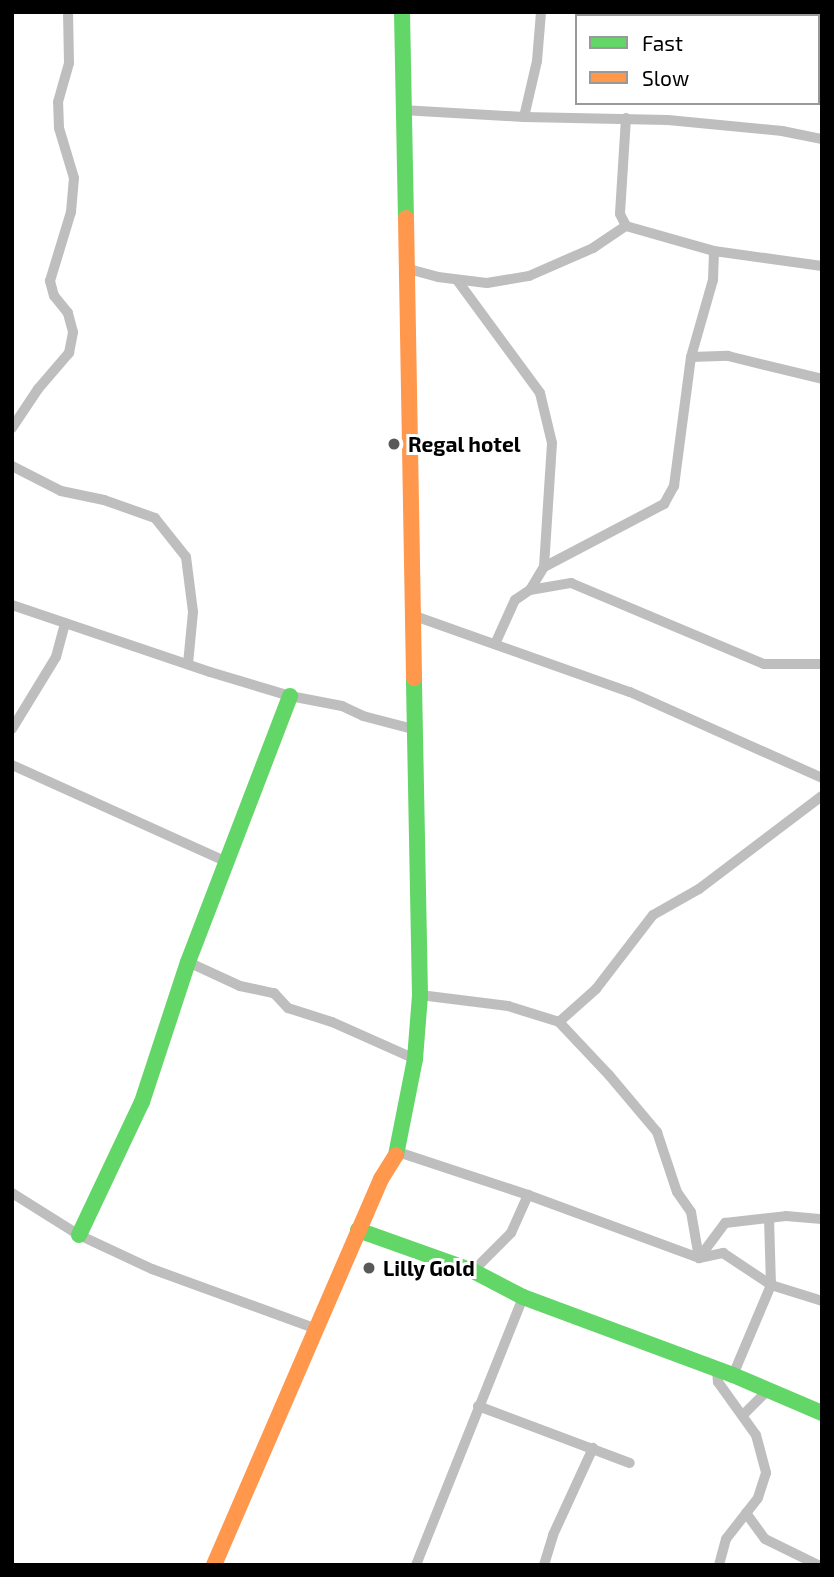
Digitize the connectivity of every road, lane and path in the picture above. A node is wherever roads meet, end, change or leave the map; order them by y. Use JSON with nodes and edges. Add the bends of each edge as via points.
{"nodes":[{"id":1,"x":68,"y":12,"type":"edge"},
{"id":2,"x":402,"y":12,"type":"edge"},
{"id":3,"x":541,"y":12,"type":"edge"},
{"id":4,"x":402,"y":110,"type":"junction"},
{"id":5,"x":524,"y":117,"type":"junction"},
{"id":6,"x":626,"y":118,"type":"junction"},
{"id":7,"x":822,"y":139,"type":"edge"},
{"id":8,"x":626,"y":226,"type":"junction"},
{"id":9,"x":713,"y":251,"type":"junction"},
{"id":10,"x":822,"y":266,"type":"edge"},
{"id":11,"x":405,"y":268,"type":"junction"},
{"id":12,"x":457,"y":280,"type":"junction"},
{"id":13,"x":691,"y":357,"type":"junction"},
{"id":14,"x":822,"y":379,"type":"edge"},
{"id":15,"x":12,"y":428,"type":"edge"},
{"id":16,"x":12,"y":466,"type":"edge"},
{"id":17,"x":544,"y":566,"type":"junction"},
{"id":18,"x":530,"y":590,"type":"junction"},
{"id":19,"x":12,"y":605,"type":"edge"},
{"id":20,"x":412,"y":615,"type":"junction"},
{"id":21,"x":65,"y":623,"type":"junction"},
{"id":22,"x":495,"y":644,"type":"junction"},
{"id":23,"x":188,"y":664,"type":"junction"},
{"id":24,"x":822,"y":664,"type":"edge"},
{"id":25,"x":290,"y":696,"type":"junction"},
{"id":26,"x":12,"y":729,"type":"edge"},
{"id":27,"x":414,"y":729,"type":"junction"},
{"id":28,"x":12,"y":765,"type":"edge"},
{"id":29,"x":822,"y":778,"type":"edge"},
{"id":30,"x":822,"y":796,"type":"edge"},
{"id":31,"x":225,"y":861,"type":"junction"},
{"id":32,"x":188,"y":962,"type":"junction"},
{"id":33,"x":420,"y":995,"type":"junction"},
{"id":34,"x":559,"y":1022,"type":"junction"},
{"id":35,"x":415,"y":1059,"type":"junction"},
{"id":36,"x":398,"y":1152,"type":"junction"},
{"id":37,"x":12,"y":1193,"type":"edge"},
{"id":38,"x":528,"y":1195,"type":"junction"},
{"id":39,"x":769,"y":1218,"type":"junction"},
{"id":40,"x":822,"y":1219,"type":"edge"},
{"id":41,"x":358,"y":1230,"type":"junction"},
{"id":42,"x":79,"y":1235,"type":"junction"},
{"id":43,"x":699,"y":1258,"type":"junction"},
{"id":44,"x":473,"y":1271,"type":"junction"},
{"id":45,"x":771,"y":1285,"type":"junction"},
{"id":46,"x":523,"y":1297,"type":"junction"},
{"id":47,"x":822,"y":1301,"type":"edge"},
{"id":48,"x":317,"y":1329,"type":"junction"},
{"id":49,"x":725,"y":1372,"type":"junction"},
{"id":50,"x":768,"y":1390,"type":"junction"},
{"id":51,"x":478,"y":1406,"type":"junction"},
{"id":52,"x":822,"y":1413,"type":"edge"},
{"id":53,"x":743,"y":1415,"type":"junction"},
{"id":54,"x":593,"y":1448,"type":"junction"},
{"id":55,"x":630,"y":1463,"type":"dead end"},
{"id":56,"x":746,"y":1513,"type":"junction"},
{"id":57,"x":214,"y":1565,"type":"edge"},
{"id":58,"x":416,"y":1565,"type":"edge"},
{"id":59,"x":544,"y":1565,"type":"edge"},
{"id":60,"x":719,"y":1565,"type":"edge"},
{"id":61,"x":818,"y":1565,"type":"edge"}],
"edges":[{"from":1,"to":15,"type":"street","via":[[69,63],[58,102],[59,128],[74,178],[71,212],[50,281],[73,332],[69,353]]},
{"from":2,"to":4,"type":"main road"},
{"from":3,"to":5,"type":"street","via":[[537,61]]},
{"from":4,"to":5,"type":"street"},
{"from":4,"to":11,"type":"main road"},
{"from":5,"to":6,"type":"street"},
{"from":6,"to":7,"type":"street","via":[[782,131]]},
{"from":6,"to":8,"type":"street","via":[[620,214]]},
{"from":8,"to":9,"type":"street"},
{"from":8,"to":12,"type":"street","via":[[593,248],[529,276],[487,283]]},
{"from":9,"to":10,"type":"street"},
{"from":9,"to":13,"type":"street","via":[[713,280]]},
{"from":11,"to":12,"type":"street"},
{"from":11,"to":20,"type":"main road"},
{"from":12,"to":17,"type":"street","via":[[540,393],[552,443]]},
{"from":13,"to":14,"type":"street","via":[[728,356]]},
{"from":13,"to":17,"type":"street","via":[[674,486],[664,504]]},
{"from":16,"to":23,"type":"street","via":[[61,491],[155,518],[186,557],[193,612]]},
{"from":17,"to":18,"type":"street"},
{"from":18,"to":22,"type":"street","via":[[515,600]]},
{"from":18,"to":24,"type":"street","via":[[571,583],[764,664]]},
{"from":19,"to":21,"type":"street"},
{"from":20,"to":22,"type":"street"},
{"from":20,"to":27,"type":"main road"},
{"from":21,"to":23,"type":"street"},
{"from":21,"to":26,"type":"street","via":[[56,657]]},
{"from":22,"to":29,"type":"street","via":[[630,692]]},
{"from":23,"to":25,"type":"street"},
{"from":25,"to":27,"type":"street","via":[[342,706]]},
{"from":25,"to":31,"type":"main road"},
{"from":27,"to":33,"type":"main road"},
{"from":28,"to":31,"type":"street"},
{"from":30,"to":34,"type":"street","via":[[699,889],[662,908],[596,989]]},
{"from":31,"to":32,"type":"main road"},
{"from":32,"to":35,"type":"street","via":[[240,986],[274,993],[288,1008],[331,1021]]},
{"from":32,"to":42,"type":"main road","via":[[142,1102]]},
{"from":33,"to":34,"type":"street","via":[[508,1006]]},
{"from":33,"to":35,"type":"main road"},
{"from":34,"to":43,"type":"street","via":[[657,1132],[677,1192],[691,1212]]},
{"from":35,"to":36,"type":"main road"},
{"from":36,"to":38,"type":"street"},
{"from":36,"to":41,"type":"main road"},
{"from":37,"to":42,"type":"street"},
{"from":38,"to":43,"type":"street"},
{"from":38,"to":44,"type":"street","via":[[511,1233]]},
{"from":39,"to":40,"type":"street"},
{"from":39,"to":43,"type":"street","via":[[726,1223]]},
{"from":39,"to":45,"type":"street"},
{"from":41,"to":44,"type":"main road"},
{"from":41,"to":48,"type":"main road"},
{"from":42,"to":48,"type":"street","via":[[152,1269]]},
{"from":43,"to":45,"type":"street","via":[[723,1253]]},
{"from":44,"to":46,"type":"main road"},
{"from":45,"to":47,"type":"street"},
{"from":45,"to":49,"type":"street"},
{"from":46,"to":49,"type":"main road"},
{"from":46,"to":51,"type":"street"},
{"from":48,"to":57,"type":"main road"},
{"from":49,"to":50,"type":"main road"},
{"from":49,"to":53,"type":"street","via":[[718,1382]]},
{"from":50,"to":52,"type":"main road"},
{"from":50,"to":53,"type":"street"},
{"from":51,"to":54,"type":"street"},
{"from":51,"to":58,"type":"street"},
{"from":53,"to":56,"type":"street","via":[[756,1435],[766,1473],[758,1498]]},
{"from":54,"to":55,"type":"street"},
{"from":54,"to":59,"type":"street"},
{"from":56,"to":60,"type":"street","via":[[726,1539]]},
{"from":56,"to":61,"type":"street","via":[[765,1538]]}]}
